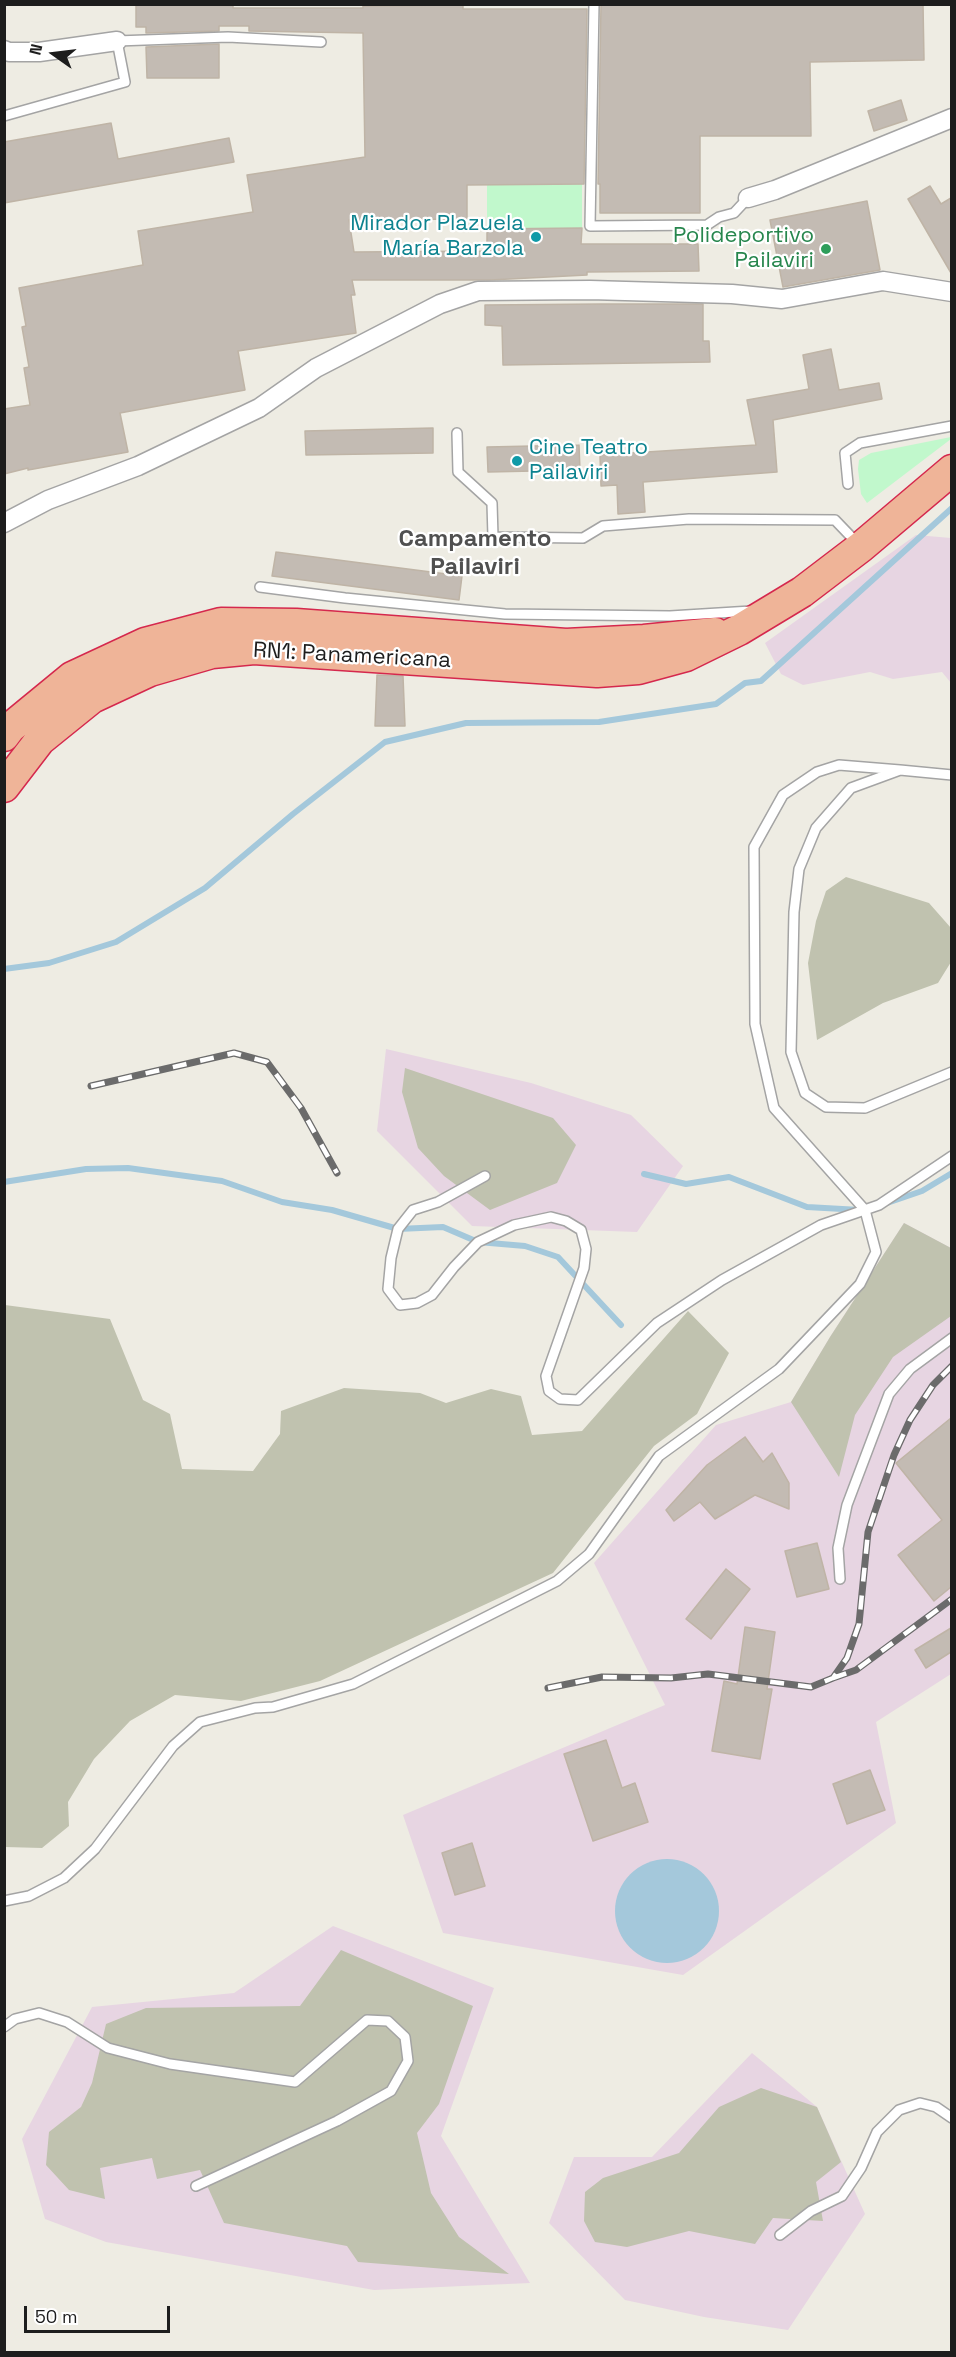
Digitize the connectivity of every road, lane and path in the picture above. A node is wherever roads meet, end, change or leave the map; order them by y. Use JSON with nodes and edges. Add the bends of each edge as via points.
{"nodes":[{"id":1,"x":594,"y":4,"type":"edge"},
{"id":2,"x":117,"y":41,"type":"junction"},
{"id":3,"x":321,"y":42,"type":"dead end"},
{"id":4,"x":4,"y":50,"type":"edge"},
{"id":5,"x":4,"y":116,"type":"edge"},
{"id":6,"x":951,"y":118,"type":"edge"},
{"id":7,"x":748,"y":198,"type":"joint"},
{"id":8,"x":951,"y":292,"type":"edge"},
{"id":9,"x":951,"y":426,"type":"edge"},
{"id":10,"x":457,"y":433,"type":"dead end"},
{"id":11,"x":951,"y":470,"type":"edge"},
{"id":12,"x":848,"y":484,"type":"dead end"},
{"id":13,"x":4,"y":523,"type":"edge"},
{"id":14,"x":861,"y":547,"type":"junction"},
{"id":15,"x":260,"y":587,"type":"dead end"},
{"id":16,"x":772,"y":610,"type":"junction"},
{"id":17,"x":739,"y":630,"type":"junction"},
{"id":18,"x":4,"y":736,"type":"edge"},
{"id":19,"x":900,"y":770,"type":"junction"},
{"id":20,"x":951,"y":775,"type":"edge"},
{"id":21,"x":4,"y":787,"type":"edge"},
{"id":22,"x":951,"y":1072,"type":"edge"},
{"id":23,"x":951,"y":1156,"type":"edge"},
{"id":24,"x":485,"y":1176,"type":"dead end"},
{"id":25,"x":865,"y":1210,"type":"junction"},
{"id":26,"x":951,"y":1338,"type":"edge"},
{"id":27,"x":840,"y":1579,"type":"dead end"},
{"id":28,"x":4,"y":1901,"type":"edge"},
{"id":29,"x":4,"y":2027,"type":"edge"},
{"id":30,"x":951,"y":2118,"type":"edge"},
{"id":31,"x":196,"y":2186,"type":"dead end"},
{"id":32,"x":780,"y":2235,"type":"dead end"}],
"edges":[{"from":1,"to":7,"type":"lane","via":[[590,226],[707,225],[734,213]]},
{"from":2,"to":3,"type":"lane","via":[[228,37]]},
{"from":2,"to":4,"type":"street","via":[[39,52]]},
{"from":2,"to":5,"type":"lane","via":[[125,82]]},
{"from":6,"to":7,"type":"street"},
{"from":8,"to":13,"type":"street","via":[[883,281],[782,300],[732,294],[478,291],[440,304],[316,368],[259,408],[138,466],[48,500]]},
{"from":9,"to":12,"type":"lane","via":[[860,443],[845,453]]},
{"from":10,"to":14,"type":"lane","via":[[458,472],[492,502],[493,537],[584,538],[603,526],[689,519],[835,520]]},
{"from":11,"to":14,"type":"highway","name":"RN1: Panamericana"},
{"from":14,"to":16,"type":"highway","name":"RN1: Panamericana"},
{"from":15,"to":16,"type":"lane","via":[[505,614],[670,616]]},
{"from":16,"to":17,"type":"highway","name":"RN1: Panamericana"},
{"from":17,"to":18,"type":"highway","name":"RN1: Panamericana","via":[[566,644],[296,624],[221,623],[144,643],[72,677]]},
{"from":17,"to":21,"type":"highway","name":"RN1: Panamericana","via":[[686,656],[638,669],[597,672],[254,649],[212,653],[150,671],[92,698],[40,740]]},
{"from":19,"to":20,"type":"lane"},
{"from":19,"to":22,"type":"lane","via":[[851,788],[816,828],[799,869],[794,912],[791,1052],[805,1093],[826,1107],[865,1108]]},
{"from":19,"to":25,"type":"lane","via":[[839,765],[817,772],[783,795],[754,848],[754,1024],[774,1108]]},
{"from":23,"to":25,"type":"lane","via":[[879,1205]]},
{"from":24,"to":25,"type":"lane","via":[[438,1202],[413,1210],[398,1229],[388,1289],[400,1305],[417,1304],[432,1295],[478,1242],[514,1225],[551,1217],[581,1230],[586,1249],[584,1268],[546,1376],[549,1391],[560,1399],[578,1400],[657,1323],[722,1280],[821,1225]]},
{"from":25,"to":28,"type":"lane","via":[[876,1252],[860,1284],[779,1369],[659,1456],[589,1554],[557,1581],[353,1684],[273,1707],[200,1722],[173,1746],[95,1849],[64,1878],[29,1896]]},
{"from":26,"to":27,"type":"lane","via":[[910,1369],[889,1394],[847,1505],[838,1548]]},
{"from":29,"to":31,"type":"lane","via":[[15,2019],[39,2013],[67,2022],[108,2048],[170,2064],[295,2082],[367,2020],[388,2021],[405,2037],[408,2061],[391,2091],[337,2121]]},
{"from":30,"to":32,"type":"lane","via":[[936,2107],[920,2103],[899,2110],[877,2132],[861,2168],[842,2196],[811,2211]]}]}
